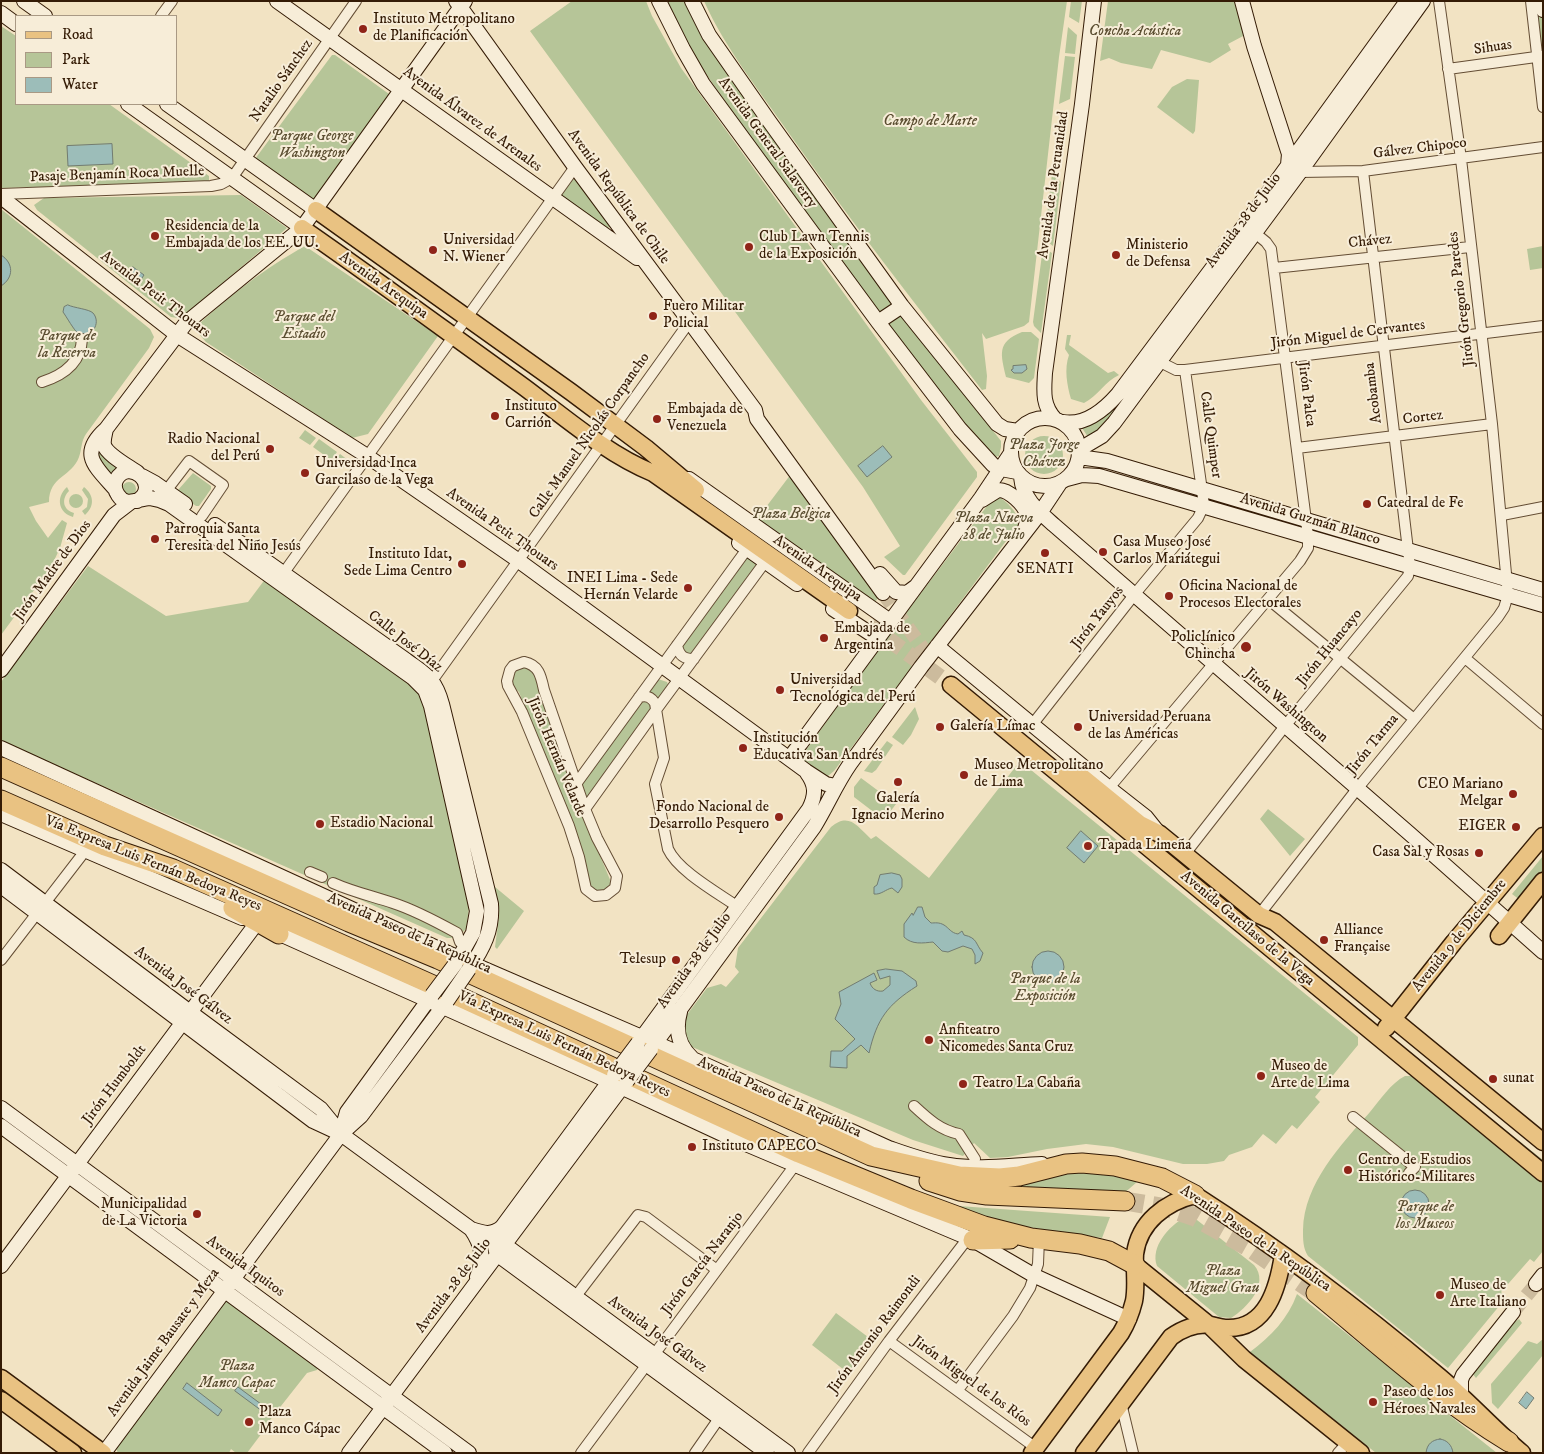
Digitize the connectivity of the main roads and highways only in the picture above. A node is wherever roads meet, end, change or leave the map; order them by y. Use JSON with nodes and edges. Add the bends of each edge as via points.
{"nodes":[{"id":1,"x":24,"y":1,"type":"edge"},
{"id":2,"x":277,"y":1,"type":"edge"},
{"id":3,"x":659,"y":1,"type":"edge"},
{"id":4,"x":692,"y":1,"type":"edge"},
{"id":5,"x":1094,"y":1,"type":"edge"},
{"id":6,"x":1242,"y":1,"type":"edge"},
{"id":7,"x":1407,"y":1,"type":"edge"},
{"id":8,"x":1422,"y":1,"type":"edge"},
{"id":9,"x":1538,"y":1,"type":"edge"},
{"id":10,"x":460,"y":3,"type":"edge"},
{"id":11,"x":1543,"y":10,"type":"edge"},
{"id":12,"x":1,"y":13,"type":"edge"},
{"id":13,"x":44,"y":15,"type":"edge"},
{"id":14,"x":15,"y":23,"type":"edge"},
{"id":15,"x":402,"y":90,"type":"junction"},
{"id":16,"x":129,"y":105,"type":"edge"},
{"id":17,"x":168,"y":105,"type":"edge"},
{"id":18,"x":1294,"y":169,"type":"junction"},
{"id":19,"x":1,"y":195,"type":"edge"},
{"id":20,"x":316,"y":210,"type":"junction"},
{"id":21,"x":302,"y":228,"type":"junction"},
{"id":22,"x":648,"y":266,"type":"junction"},
{"id":23,"x":902,"y":306,"type":"junction"},
{"id":24,"x":158,"y":320,"type":"junction"},
{"id":25,"x":878,"y":322,"type":"junction"},
{"id":26,"x":176,"y":335,"type":"junction"},
{"id":27,"x":156,"y":362,"type":"junction"},
{"id":28,"x":1045,"y":373,"type":"junction"},
{"id":29,"x":755,"y":410,"type":"junction"},
{"id":30,"x":1059,"y":420,"type":"junction"},
{"id":31,"x":1021,"y":428,"type":"junction"},
{"id":32,"x":106,"y":429,"type":"junction"},
{"id":33,"x":1010,"y":453,"type":"junction"},
{"id":34,"x":1080,"y":453,"type":"junction"},
{"id":35,"x":639,"y":467,"type":"junction"},
{"id":36,"x":1000,"y":469,"type":"junction"},
{"id":37,"x":1019,"y":474,"type":"junction"},
{"id":38,"x":140,"y":475,"type":"junction"},
{"id":39,"x":1063,"y":481,"type":"junction"},
{"id":40,"x":116,"y":492,"type":"junction"},
{"id":41,"x":134,"y":501,"type":"junction"},
{"id":42,"x":971,"y":511,"type":"junction"},
{"id":43,"x":1040,"y":513,"type":"junction"},
{"id":44,"x":114,"y":515,"type":"junction"},
{"id":45,"x":204,"y":521,"type":"junction"},
{"id":46,"x":1022,"y":536,"type":"junction"},
{"id":47,"x":916,"y":587,"type":"junction"},
{"id":48,"x":1543,"y":590,"type":"edge"},
{"id":49,"x":884,"y":593,"type":"tunnel mouth"},
{"id":50,"x":1543,"y":605,"type":"edge"},
{"id":51,"x":851,"y":607,"type":"junction"},
{"id":52,"x":890,"y":621,"type":"junction"},
{"id":53,"x":877,"y":638,"type":"junction"},
{"id":54,"x":937,"y":646,"type":"junction"},
{"id":55,"x":1,"y":670,"type":"edge"},
{"id":56,"x":429,"y":685,"type":"junction"},
{"id":57,"x":1,"y":748,"type":"edge"},
{"id":58,"x":1,"y":767,"type":"edge"},
{"id":59,"x":801,"y":767,"type":"junction"},
{"id":60,"x":836,"y":786,"type":"junction"},
{"id":61,"x":1,"y":800,"type":"edge"},
{"id":62,"x":1,"y":814,"type":"edge"},
{"id":63,"x":1160,"y":834,"type":"junction"},
{"id":64,"x":1543,"y":836,"type":"edge"},
{"id":65,"x":162,"y":839,"type":"junction"},
{"id":66,"x":104,"y":846,"type":"junction"},
{"id":67,"x":1,"y":870,"type":"edge"},
{"id":68,"x":1543,"y":881,"type":"edge"},
{"id":69,"x":1,"y":886,"type":"edge"},
{"id":70,"x":1488,"y":902,"type":"junction"},
{"id":71,"x":42,"y":908,"type":"junction"},
{"id":72,"x":1509,"y":922,"type":"junction"},
{"id":73,"x":256,"y":924,"type":"junction"},
{"id":74,"x":279,"y":934,"type":"junction"},
{"id":75,"x":1499,"y":936,"type":"dead end"},
{"id":76,"x":416,"y":938,"type":"junction"},
{"id":77,"x":1543,"y":952,"type":"edge"},
{"id":78,"x":458,"y":960,"type":"junction"},
{"id":79,"x":471,"y":966,"type":"junction"},
{"id":80,"x":430,"y":998,"type":"junction"},
{"id":81,"x":445,"y":1004,"type":"junction"},
{"id":82,"x":684,"y":1004,"type":"junction"},
{"id":83,"x":186,"y":1017,"type":"junction"},
{"id":84,"x":1386,"y":1028,"type":"junction"},
{"id":85,"x":647,"y":1043,"type":"junction"},
{"id":86,"x":694,"y":1060,"type":"junction"},
{"id":87,"x":618,"y":1081,"type":"junction"},
{"id":88,"x":1,"y":1108,"type":"edge"},
{"id":89,"x":1,"y":1126,"type":"edge"},
{"id":90,"x":341,"y":1134,"type":"junction"},
{"id":91,"x":1543,"y":1142,"type":"edge"},
{"id":92,"x":1543,"y":1154,"type":"edge"},
{"id":93,"x":871,"y":1156,"type":"junction"},
{"id":94,"x":1066,"y":1164,"type":"junction"},
{"id":95,"x":72,"y":1170,"type":"junction"},
{"id":96,"x":1543,"y":1173,"type":"edge"},
{"id":97,"x":1195,"y":1195,"type":"junction"},
{"id":98,"x":1125,"y":1201,"type":"tunnel mouth"},
{"id":99,"x":505,"y":1223,"type":"junction"},
{"id":100,"x":472,"y":1229,"type":"junction"},
{"id":101,"x":971,"y":1239,"type":"junction"},
{"id":102,"x":1035,"y":1239,"type":"junction"},
{"id":103,"x":502,"y":1250,"type":"junction"},
{"id":104,"x":1284,"y":1254,"type":"junction"},
{"id":105,"x":1135,"y":1265,"type":"junction"},
{"id":106,"x":1,"y":1266,"type":"edge"},
{"id":107,"x":232,"y":1278,"type":"junction"},
{"id":108,"x":224,"y":1290,"type":"junction"},
{"id":109,"x":470,"y":1292,"type":"junction"},
{"id":110,"x":1316,"y":1293,"type":"tunnel mouth"},
{"id":111,"x":1513,"y":1312,"type":"tunnel mouth"},
{"id":112,"x":1129,"y":1319,"type":"junction"},
{"id":113,"x":1209,"y":1325,"type":"junction"},
{"id":114,"x":650,"y":1358,"type":"junction"},
{"id":115,"x":1,"y":1378,"type":"edge"},
{"id":116,"x":392,"y":1395,"type":"junction"},
{"id":117,"x":1461,"y":1396,"type":"junction"},
{"id":118,"x":1,"y":1400,"type":"edge"},
{"id":119,"x":383,"y":1407,"type":"junction"},
{"id":120,"x":1343,"y":1447,"type":"edge"},
{"id":121,"x":1516,"y":1448,"type":"edge"},
{"id":122,"x":1034,"y":1450,"type":"edge"},
{"id":123,"x":73,"y":1453,"type":"edge"},
{"id":124,"x":104,"y":1453,"type":"edge"},
{"id":125,"x":349,"y":1453,"type":"edge"},
{"id":126,"x":445,"y":1453,"type":"edge"},
{"id":127,"x":469,"y":1453,"type":"edge"},
{"id":128,"x":767,"y":1453,"type":"edge"},
{"id":129,"x":788,"y":1453,"type":"edge"},
{"id":130,"x":1084,"y":1453,"type":"edge"},
{"id":131,"x":1361,"y":1453,"type":"edge"}],
"edges":[{"from":1,"to":13,"type":"main road"},
{"from":2,"to":15,"type":"main road","name":"Avenida Álvarez de Arenales"},
{"from":3,"to":25,"type":"main road","name":"Avenida General Salaverry","via":[[703,84]]},
{"from":4,"to":23,"type":"main road","name":"Avenida General Salaverry","via":[[710,34],[769,122]]},
{"from":5,"to":28,"type":"main road","name":"Avenida de la Peruanidad"},
{"from":6,"to":18,"type":"main road","via":[[1289,162]]},
{"from":7,"to":18,"type":"main road","name":"Avenida 28 de Julio"},
{"from":8,"to":18,"type":"main road","name":"Avenida 28 de Julio"},
{"from":9,"to":11,"type":"main road"},
{"from":10,"to":15,"type":"main road"},
{"from":10,"to":22,"type":"main road","name":"Avenida República de Chile"},
{"from":12,"to":14,"type":"main road"},
{"from":15,"to":20,"type":"main road"},
{"from":15,"to":22,"type":"main road","name":"Avenida Álvarez de Arenales"},
{"from":16,"to":21,"type":"main road","name":"Avenida Arequipa"},
{"from":17,"to":20,"type":"main road","name":"Avenida Arequipa"},
{"from":18,"to":30,"type":"main road","name":"Avenida 28 de Julio","via":[[1114,399],[1086,419],[1073,423]]},
{"from":18,"to":34,"type":"main road","name":"Avenida 28 de Julio","via":[[1255,233],[1160,362],[1109,429]]},
{"from":19,"to":24,"type":"main road","name":"Avenida Petit Thouars"},
{"from":20,"to":21,"type":"main road"},
{"from":20,"to":51,"type":"main road","name":"Avenida Arequipa","via":[[646,448],[708,500]]},
{"from":21,"to":26,"type":"main road","via":[[186,323]]},
{"from":21,"to":35,"type":"main road","name":"Avenida Arequipa","via":[[602,444]]},
{"from":22,"to":29,"type":"main road","name":"Avenida República de Chile"},
{"from":23,"to":25,"type":"main road"},
{"from":23,"to":31,"type":"main road","name":"Avenida General Salaverry","via":[[998,424],[1005,429]]},
{"from":24,"to":26,"type":"main road","name":"Avenida Petit Thouars"},
{"from":24,"to":27,"type":"main road","via":[[163,341]]},
{"from":25,"to":36,"type":"main road","name":"Avenida General Salaverry","via":[[960,429],[989,462]]},
{"from":26,"to":27,"type":"main road"},
{"from":26,"to":59,"type":"main road","name":"Avenida Petit Thouars","via":[[367,456],[519,561]]},
{"from":27,"to":32,"type":"main road"},
{"from":28,"to":30,"type":"main road","name":"Avenida de la Peruanidad","via":[[1045,403],[1049,412]]},
{"from":28,"to":31,"type":"main road","name":"Avenida de la Peruanidad","via":[[1035,410]]},
{"from":29,"to":47,"type":"main road","name":"Avenida República de Chile","via":[[764,413],[892,588],[901,594]]},
{"from":29,"to":49,"type":"main road","name":"Avenida República de Chile","via":[[757,419]]},
{"from":30,"to":31,"type":"main road","via":[[1038,418]]},
{"from":30,"to":34,"type":"main road","via":[[1074,434]]},
{"from":31,"to":33,"type":"main road"},
{"from":32,"to":38,"type":"main road","via":[[105,448]]},
{"from":32,"to":40,"type":"main road","via":[[93,443],[90,453]]},
{"from":33,"to":36,"type":"main road"},
{"from":33,"to":37,"type":"main road"},
{"from":34,"to":39,"type":"main road","via":[[1073,473]]},
{"from":34,"to":48,"type":"main road","name":"Avenida Guzmán Blanco"},
{"from":35,"to":51,"type":"main road","name":"Avenida Arequipa","via":[[653,473]]},
{"from":35,"to":51,"type":"main road","name":"Avenida Arequipa","via":[[653,481],[765,562]]},
{"from":36,"to":37,"type":"main road"},
{"from":36,"to":42,"type":"main road"},
{"from":37,"to":39,"type":"main road","via":[[1028,482],[1044,487]]},
{"from":37,"to":43,"type":"main road","name":"Jirón Washington","via":[[1026,496]]},
{"from":38,"to":40,"type":"main road","via":[[129,471],[120,475],[115,484]]},
{"from":38,"to":41,"type":"main road","via":[[145,490]]},
{"from":38,"to":45,"type":"main road","name":"Calle José Díaz"},
{"from":39,"to":43,"type":"main road","name":"Avenida 28 de Julio"},
{"from":39,"to":50,"type":"main road","name":"Avenida Guzmán Blanco","via":[[1082,475],[1099,476]]},
{"from":40,"to":41,"type":"main road","via":[[123,500]]},
{"from":40,"to":44,"type":"main road","name":"Jirón Madre de Dios"},
{"from":41,"to":44,"type":"main road","name":"Jirón Madre de Dios"},
{"from":41,"to":45,"type":"main road","name":"Calle José Díaz","via":[[159,499]]},
{"from":42,"to":46,"type":"main road","via":[[993,492],[1006,491],[1026,513],[1027,524]]},
{"from":42,"to":47,"type":"main road"},
{"from":43,"to":46,"type":"main road","name":"Avenida 28 de Julio"},
{"from":43,"to":70,"type":"main road","name":"Jirón Washington"},
{"from":44,"to":55,"type":"main road","name":"Jirón Madre de Dios"},
{"from":45,"to":56,"type":"main road","name":"Calle José Díaz","via":[[280,577],[368,633]]},
{"from":46,"to":54,"type":"main road","name":"Avenida 28 de Julio"},
{"from":47,"to":52,"type":"main road"},
{"from":51,"to":52,"type":"main road","name":"Avenida Arequipa"},
{"from":51,"to":53,"type":"main road","name":"Avenida Arequipa"},
{"from":52,"to":53,"type":"main road"},
{"from":53,"to":59,"type":"main road","via":[[798,747],[794,755]]},
{"from":54,"to":60,"type":"main road","name":"Avenida 28 de Julio"},
{"from":54,"to":63,"type":"main road","name":"Avenida Garcilaso de la Vega","via":[[1146,817]]},
{"from":56,"to":78,"type":"main road","name":"Calle José Díaz","via":[[476,906],[475,927]]},
{"from":56,"to":79,"type":"main road","name":"Calle José Díaz","via":[[439,691],[491,904],[488,934]]},
{"from":57,"to":76,"type":"main road","name":"Avenida Paseo de la República"},
{"from":58,"to":65,"type":"highway","name":"Vía Expresa Luis Fernán Bedoya Reyes"},
{"from":59,"to":60,"type":"main road","name":"Avenida Petit Thouars","via":[[826,784]]},
{"from":59,"to":85,"type":"main road","name":"Avenida 28 de Julio","via":[[813,781],[815,789],[811,806],[738,907]]},
{"from":60,"to":82,"type":"main road","name":"Avenida 28 de Julio","via":[[814,827]]},
{"from":61,"to":66,"type":"highway","name":"Vía Expresa Luis Fernán Bedoya Reyes"},
{"from":62,"to":73,"type":"main road"},
{"from":63,"to":84,"type":"main road","name":"Avenida Garcilaso de la Vega","via":[[1259,915],[1269,930]]},
{"from":63,"to":84,"type":"main road","name":"Avenida Garcilaso de la Vega","via":[[1140,824],[954,681]]},
{"from":64,"to":70,"type":"main road","name":"Avenida 9 de Diciembre"},
{"from":65,"to":76,"type":"highway","via":[[181,840],[227,858],[360,921]]},
{"from":65,"to":93,"type":"highway","name":"Vía Expresa Luis Fernán Bedoya Reyes","via":[[438,959]]},
{"from":66,"to":74,"type":"highway","via":[[120,858],[233,908]]},
{"from":66,"to":102,"type":"highway","name":"Vía Expresa Luis Fernán Bedoya Reyes","via":[[173,869],[799,1153],[961,1218]]},
{"from":67,"to":71,"type":"main road","name":"Avenida José Gálvez"},
{"from":68,"to":72,"type":"main road","name":"Avenida 9 de Diciembre"},
{"from":69,"to":71,"type":"main road","name":"Avenida José Gálvez"},
{"from":70,"to":72,"type":"main road","name":"Jirón Washington"},
{"from":70,"to":84,"type":"main road","name":"Avenida 9 de Diciembre"},
{"from":71,"to":83,"type":"main road","name":"Avenida José Gálvez"},
{"from":72,"to":75,"type":"main road","name":"Avenida 9 de Diciembre"},
{"from":72,"to":77,"type":"main road","name":"Jirón Washington"},
{"from":73,"to":74,"type":"main road"},
{"from":73,"to":83,"type":"main road","name":"Jirón Humboldt"},
{"from":74,"to":80,"type":"main road"},
{"from":76,"to":78,"type":"main road","name":"Avenida Paseo de la República"},
{"from":78,"to":79,"type":"main road","name":"Avenida Paseo de la República"},
{"from":78,"to":80,"type":"main road","name":"Avenida Jaime Bausate y Meza","bridge":true},
{"from":79,"to":81,"type":"main road","name":"Avenida Jaime Bausate y Meza","bridge":true},
{"from":79,"to":85,"type":"main road","name":"Avenida Paseo de la República"},
{"from":80,"to":81,"type":"main road"},
{"from":80,"to":90,"type":"main road","name":"Avenida Jaime Bausate y Meza","via":[[347,1112]]},
{"from":81,"to":87,"type":"main road"},
{"from":81,"to":90,"type":"main road","name":"Avenida Jaime Bausate y Meza","via":[[361,1116]]},
{"from":82,"to":85,"type":"main road","name":"Avenida 28 de Julio"},
{"from":82,"to":86,"type":"main road","via":[[678,1020],[678,1036]]},
{"from":83,"to":90,"type":"main road","name":"Avenida José Gálvez","via":[[321,1108]]},
{"from":83,"to":95,"type":"main road","name":"Jirón Humboldt"},
{"from":84,"to":91,"type":"main road","name":"Avenida Garcilaso de la Vega"},
{"from":84,"to":92,"type":"main road","name":"Avenida Garcilaso de la Vega"},
{"from":84,"to":96,"type":"main road","name":"Avenida Garcilaso de la Vega"},
{"from":85,"to":86,"type":"main road","name":"Avenida Paseo de la República"},
{"from":85,"to":87,"type":"main road","name":"Avenida 28 de Julio","bridge":true},
{"from":86,"to":94,"type":"main road","name":"Avenida Paseo de la República","via":[[889,1148],[919,1158],[970,1166]]},
{"from":87,"to":99,"type":"main road","name":"Avenida 28 de Julio"},
{"from":87,"to":101,"type":"main road","via":[[794,1165]]},
{"from":87,"to":103,"type":"main road","name":"Avenida 28 de Julio"},
{"from":88,"to":95,"type":"main road","name":"Avenida Iquitos"},
{"from":89,"to":95,"type":"main road","name":"Avenida Iquitos"},
{"from":90,"to":100,"type":"main road","name":"Avenida José Gálvez"},
{"from":90,"to":107,"type":"main road","name":"Avenida Jaime Bausate y Meza"},
{"from":93,"to":94,"type":"highway","name":"Vía Expresa Luis Fernán Bedoya Reyes","via":[[959,1176],[1000,1178]]},
{"from":93,"to":98,"type":"highway","via":[[960,1191],[1009,1197]]},
{"from":94,"to":97,"type":"highway","name":"Avenida Paseo de la República","via":[[1134,1169],[1162,1178]]},
{"from":95,"to":106,"type":"main road","name":"Jirón Humboldt"},
{"from":95,"to":107,"type":"main road","name":"Avenida Iquitos"},
{"from":95,"to":108,"type":"main road","name":"Avenida Iquitos"},
{"from":97,"to":104,"type":"main road","name":"Avenida Paseo de la República"},
{"from":97,"to":105,"type":"main road","via":[[1169,1204],[1153,1217],[1137,1244]]},
{"from":99,"to":100,"type":"main road","name":"Avenida 28 de Julio","via":[[491,1233]]},
{"from":99,"to":103,"type":"main road","via":[[494,1247]]},
{"from":100,"to":109,"type":"main road","via":[[482,1254],[479,1272]]},
{"from":101,"to":102,"type":"highway"},
{"from":101,"to":112,"type":"main road","via":[[1035,1276]]},
{"from":102,"to":105,"type":"highway","name":"Vía Expresa Luis Fernán Bedoya Reyes","via":[[1109,1251]]},
{"from":103,"to":109,"type":"main road","name":"Avenida 28 de Julio"},
{"from":103,"to":114,"type":"main road","name":"Avenida José Gálvez"},
{"from":103,"to":114,"type":"main road","name":"Avenida José Gálvez","via":[[576,1296]]},
{"from":104,"to":113,"type":"main road","via":[[1274,1295],[1257,1319],[1235,1328]]},
{"from":104,"to":117,"type":"main road","name":"Avenida Paseo de la República"},
{"from":105,"to":112,"type":"main road","via":[[1134,1299]]},
{"from":105,"to":113,"type":"main road"},
{"from":107,"to":108,"type":"main road","name":"Avenida Jaime Bausate y Meza"},
{"from":107,"to":116,"type":"main road","name":"Avenida Iquitos"},
{"from":108,"to":119,"type":"main road","name":"Avenida Iquitos"},
{"from":108,"to":124,"type":"main road","name":"Avenida Jaime Bausate y Meza"},
{"from":109,"to":116,"type":"main road","name":"Avenida 28 de Julio"},
{"from":110,"to":121,"type":"highway","via":[[1424,1383]]},
{"from":111,"to":117,"type":"main road","via":[[1463,1375]]},
{"from":112,"to":122,"type":"main road"},
{"from":113,"to":120,"type":"main road"},
{"from":113,"to":130,"type":"main road","via":[[1188,1328],[1171,1337]]},
{"from":114,"to":128,"type":"main road","name":"Avenida José Gálvez"},
{"from":114,"to":129,"type":"main road","name":"Avenida José Gálvez"},
{"from":115,"to":124,"type":"main road"},
{"from":116,"to":119,"type":"main road","name":"Avenida 28 de Julio"},
{"from":116,"to":127,"type":"main road","name":"Avenida Iquitos"},
{"from":117,"to":121,"type":"main road","name":"Avenida Paseo de la República"},
{"from":118,"to":123,"type":"main road"},
{"from":119,"to":125,"type":"main road","name":"Avenida 28 de Julio"},
{"from":119,"to":126,"type":"main road","name":"Avenida Iquitos"},
{"from":120,"to":131,"type":"main road"}]}
